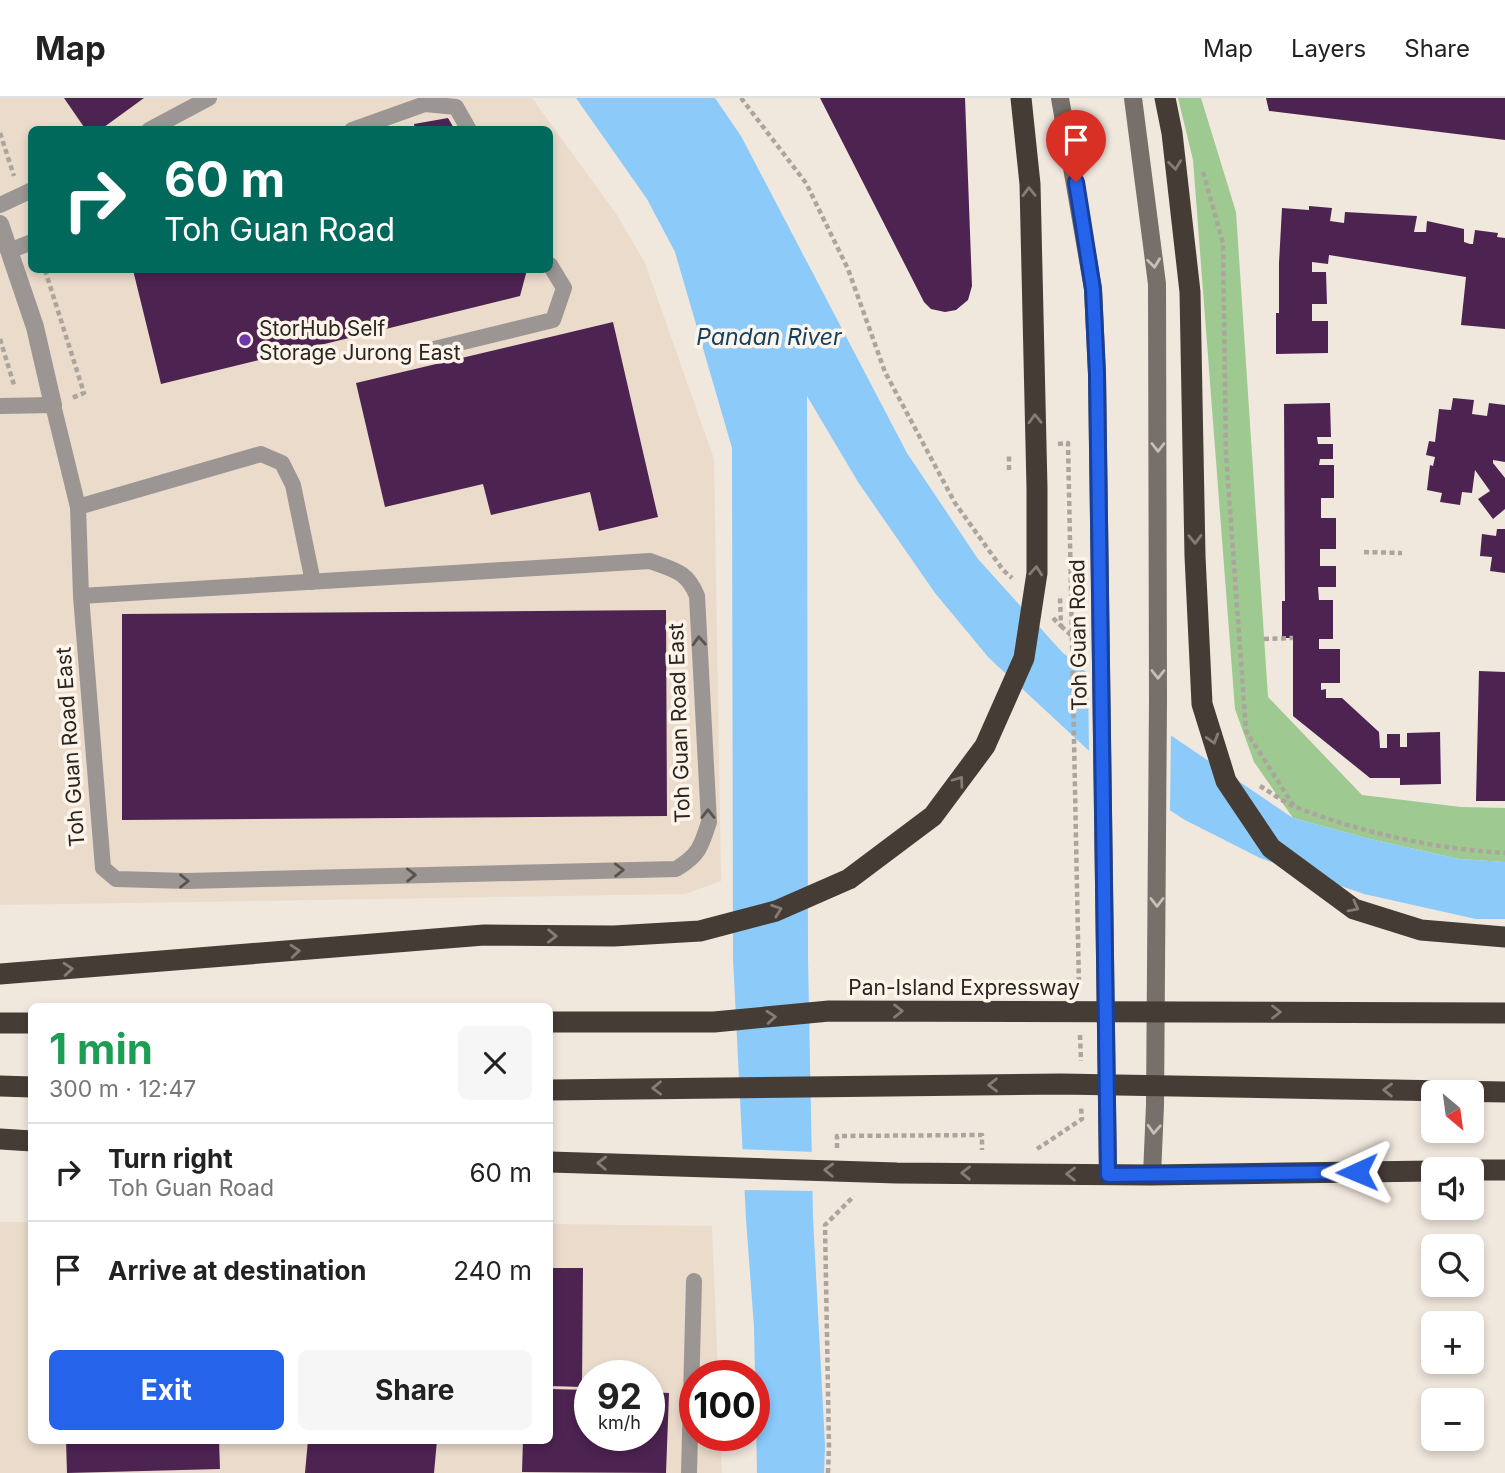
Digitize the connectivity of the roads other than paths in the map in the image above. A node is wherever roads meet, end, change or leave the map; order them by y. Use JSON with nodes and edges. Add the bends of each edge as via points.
{"nodes":[{"id":1,"x":209,"y":98,"type":"edge"},
{"id":2,"x":1021,"y":98,"type":"edge"},
{"id":3,"x":1060,"y":98,"type":"edge"},
{"id":4,"x":1133,"y":98,"type":"edge"},
{"id":5,"x":1165,"y":98,"type":"edge"},
{"id":6,"x":156,"y":126,"type":"edge"},
{"id":7,"x":363,"y":126,"type":"edge"},
{"id":8,"x":467,"y":126,"type":"edge"},
{"id":9,"x":28,"y":192,"type":"edge"},
{"id":10,"x":0,"y":205,"type":"edge"},
{"id":11,"x":0,"y":224,"type":"edge"},
{"id":12,"x":28,"y":244,"type":"edge"},
{"id":13,"x":9,"y":251,"type":"junction"},
{"id":14,"x":553,"y":270,"type":"edge"},
{"id":15,"x":430,"y":350,"type":"dead end"},
{"id":16,"x":53,"y":405,"type":"junction"},
{"id":17,"x":0,"y":406,"type":"edge"},
{"id":18,"x":78,"y":507,"type":"junction"},
{"id":19,"x":313,"y":582,"type":"junction"},
{"id":20,"x":81,"y":596,"type":"junction"},
{"id":21,"x":1505,"y":937,"type":"edge"},
{"id":22,"x":0,"y":974,"type":"edge"},
{"id":23,"x":1505,"y":1013,"type":"edge"},
{"id":24,"x":0,"y":1023,"type":"edge"},
{"id":25,"x":28,"y":1023,"type":"edge"},
{"id":26,"x":553,"y":1023,"type":"edge"},
{"id":27,"x":0,"y":1086,"type":"edge"},
{"id":28,"x":28,"y":1087,"type":"edge"},
{"id":29,"x":553,"y":1090,"type":"edge"},
{"id":30,"x":1505,"y":1092,"type":"edge"},
{"id":31,"x":0,"y":1139,"type":"edge"},
{"id":32,"x":28,"y":1140,"type":"edge"},
{"id":33,"x":553,"y":1161,"type":"edge"},
{"id":34,"x":1484,"y":1170,"type":"edge"},
{"id":35,"x":1505,"y":1170,"type":"edge"},
{"id":36,"x":1421,"y":1171,"type":"edge"},
{"id":37,"x":1108,"y":1175,"type":"junction"},
{"id":38,"x":1152,"y":1175,"type":"junction"},
{"id":39,"x":694,"y":1281,"type":"dead end"},
{"id":40,"x":689,"y":1473,"type":"edge"}],
"edges":[{"from":1,"to":6,"type":"lane"},
{"from":22,"to":2,"type":"highway","one_way":true,"via":[[484,935],[700,931],[776,911],[849,879],[933,816],[985,746],[1024,658],[1037,573],[1030,184]]},
{"from":3,"to":37,"type":"main road","name":"Toh Guan Road","via":[[1093,289],[1097,374]]},
{"from":4,"to":38,"type":"main road","one_way":true,"via":[[1157,284]]},
{"from":5,"to":21,"type":"highway","one_way":true,"via":[[1190,292],[1202,705],[1226,781],[1271,848],[1354,909],[1421,930]]},
{"from":7,"to":8,"type":"lane","via":[[425,104],[456,107]]},
{"from":9,"to":10,"type":"lane"},
{"from":11,"to":13,"type":"street","name":"Toh Guan Road East"},
{"from":12,"to":13,"type":"lane"},
{"from":13,"to":16,"type":"street","name":"Toh Guan Road East","via":[[35,327]]},
{"from":14,"to":15,"type":"lane","via":[[564,288],[553,320]]},
{"from":16,"to":17,"type":"lane"},
{"from":16,"to":18,"type":"lane","name":"Toh Guan Road East"},
{"from":18,"to":19,"type":"lane","via":[[261,454],[282,463],[293,485]]},
{"from":18,"to":20,"type":"lane","name":"Toh Guan Road East"},
{"from":19,"to":20,"type":"lane","name":"Toh Guan Road East"},
{"from":20,"to":19,"type":"lane","name":"Toh Guan Road East","one_way":true,"via":[[99,840],[103,868],[116,879],[676,869],[694,858],[709,822],[697,596],[691,580],[650,561]]},
{"from":26,"to":23,"type":"highway","name":"Pan-Island Expressway","one_way":true,"via":[[713,1022],[830,1011]]},
{"from":24,"to":25,"type":"highway"},
{"from":27,"to":28,"type":"highway"},
{"from":30,"to":29,"type":"highway","one_way":true,"via":[[1061,1084]]},
{"from":31,"to":32,"type":"highway"},
{"from":37,"to":33,"type":"highway","one_way":true},
{"from":34,"to":35,"type":"highway"},
{"from":36,"to":38,"type":"highway"},
{"from":37,"to":38,"type":"highway"},
{"from":39,"to":40,"type":"lane"}]}
